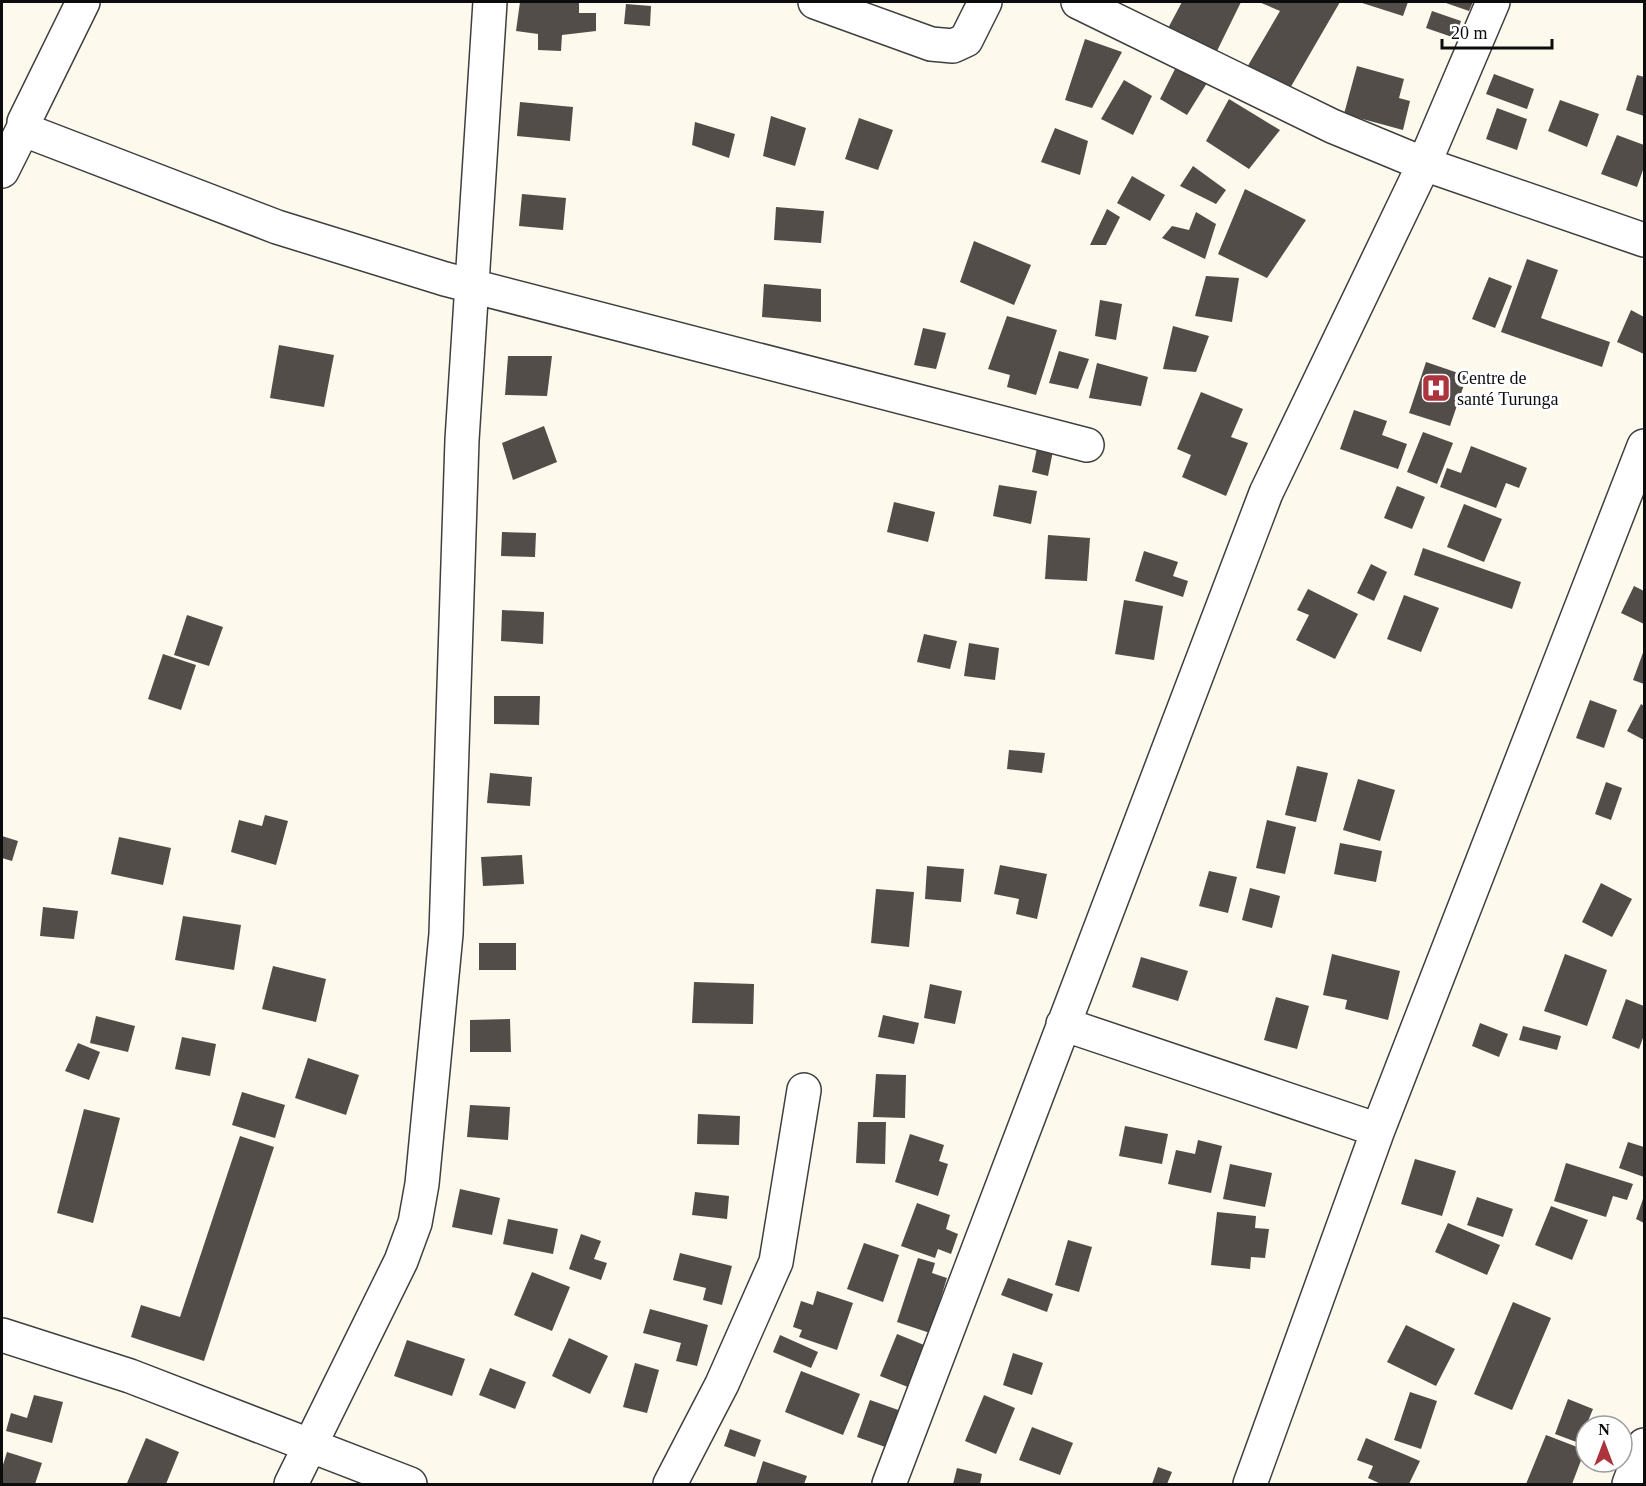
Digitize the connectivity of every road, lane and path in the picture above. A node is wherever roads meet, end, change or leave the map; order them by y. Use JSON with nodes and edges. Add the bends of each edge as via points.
{"nodes":[{"id":1,"x":83,"y":2,"type":"edge"},
{"id":2,"x":490,"y":2,"type":"edge"},
{"id":3,"x":815,"y":2,"type":"edge"},
{"id":4,"x":985,"y":2,"type":"edge"},
{"id":5,"x":1078,"y":2,"type":"edge"},
{"id":6,"x":1493,"y":2,"type":"edge"},
{"id":7,"x":24,"y":127,"type":"junction"},
{"id":8,"x":1424,"y":164,"type":"junction"},
{"id":9,"x":2,"y":171,"type":"edge"},
{"id":10,"x":1644,"y":240,"type":"edge"},
{"id":11,"x":473,"y":286,"type":"junction"},
{"id":12,"x":1088,"y":445,"type":"dead end"},
{"id":13,"x":1644,"y":446,"type":"edge"},
{"id":14,"x":1063,"y":1024,"type":"junction"},
{"id":15,"x":804,"y":1090,"type":"dead end"},
{"id":16,"x":1378,"y":1130,"type":"junction"},
{"id":17,"x":2,"y":1335,"type":"edge"},
{"id":18,"x":311,"y":1445,"type":"junction"},
{"id":19,"x":1644,"y":1445,"type":"edge"},
{"id":20,"x":291,"y":1485,"type":"edge"},
{"id":21,"x":410,"y":1485,"type":"edge"},
{"id":22,"x":670,"y":1485,"type":"edge"},
{"id":23,"x":889,"y":1485,"type":"edge"},
{"id":24,"x":1250,"y":1485,"type":"edge"},
{"id":25,"x":1629,"y":1485,"type":"edge"}],
"edges":[{"from":1,"to":7,"type":"street"},
{"from":2,"to":11,"type":"street"},
{"from":3,"to":4,"type":"street","via":[[931,44],[953,46],[966,40]]},
{"from":5,"to":8,"type":"street","via":[[1332,126]]},
{"from":6,"to":8,"type":"street"},
{"from":7,"to":9,"type":"street"},
{"from":7,"to":11,"type":"street","via":[[277,227]]},
{"from":8,"to":10,"type":"street"},
{"from":8,"to":14,"type":"street","via":[[1266,493]]},
{"from":11,"to":12,"type":"street"},
{"from":11,"to":18,"type":"street","via":[[462,440],[446,934],[422,1184],[415,1223],[401,1261]]},
{"from":13,"to":16,"type":"street"},
{"from":14,"to":16,"type":"street"},
{"from":14,"to":23,"type":"street"},
{"from":15,"to":22,"type":"street","via":[[776,1262],[722,1384]]},
{"from":16,"to":24,"type":"street"},
{"from":17,"to":18,"type":"street","via":[[130,1376]]},
{"from":18,"to":20,"type":"street"},
{"from":18,"to":21,"type":"street"},
{"from":19,"to":25,"type":"street"}]}
